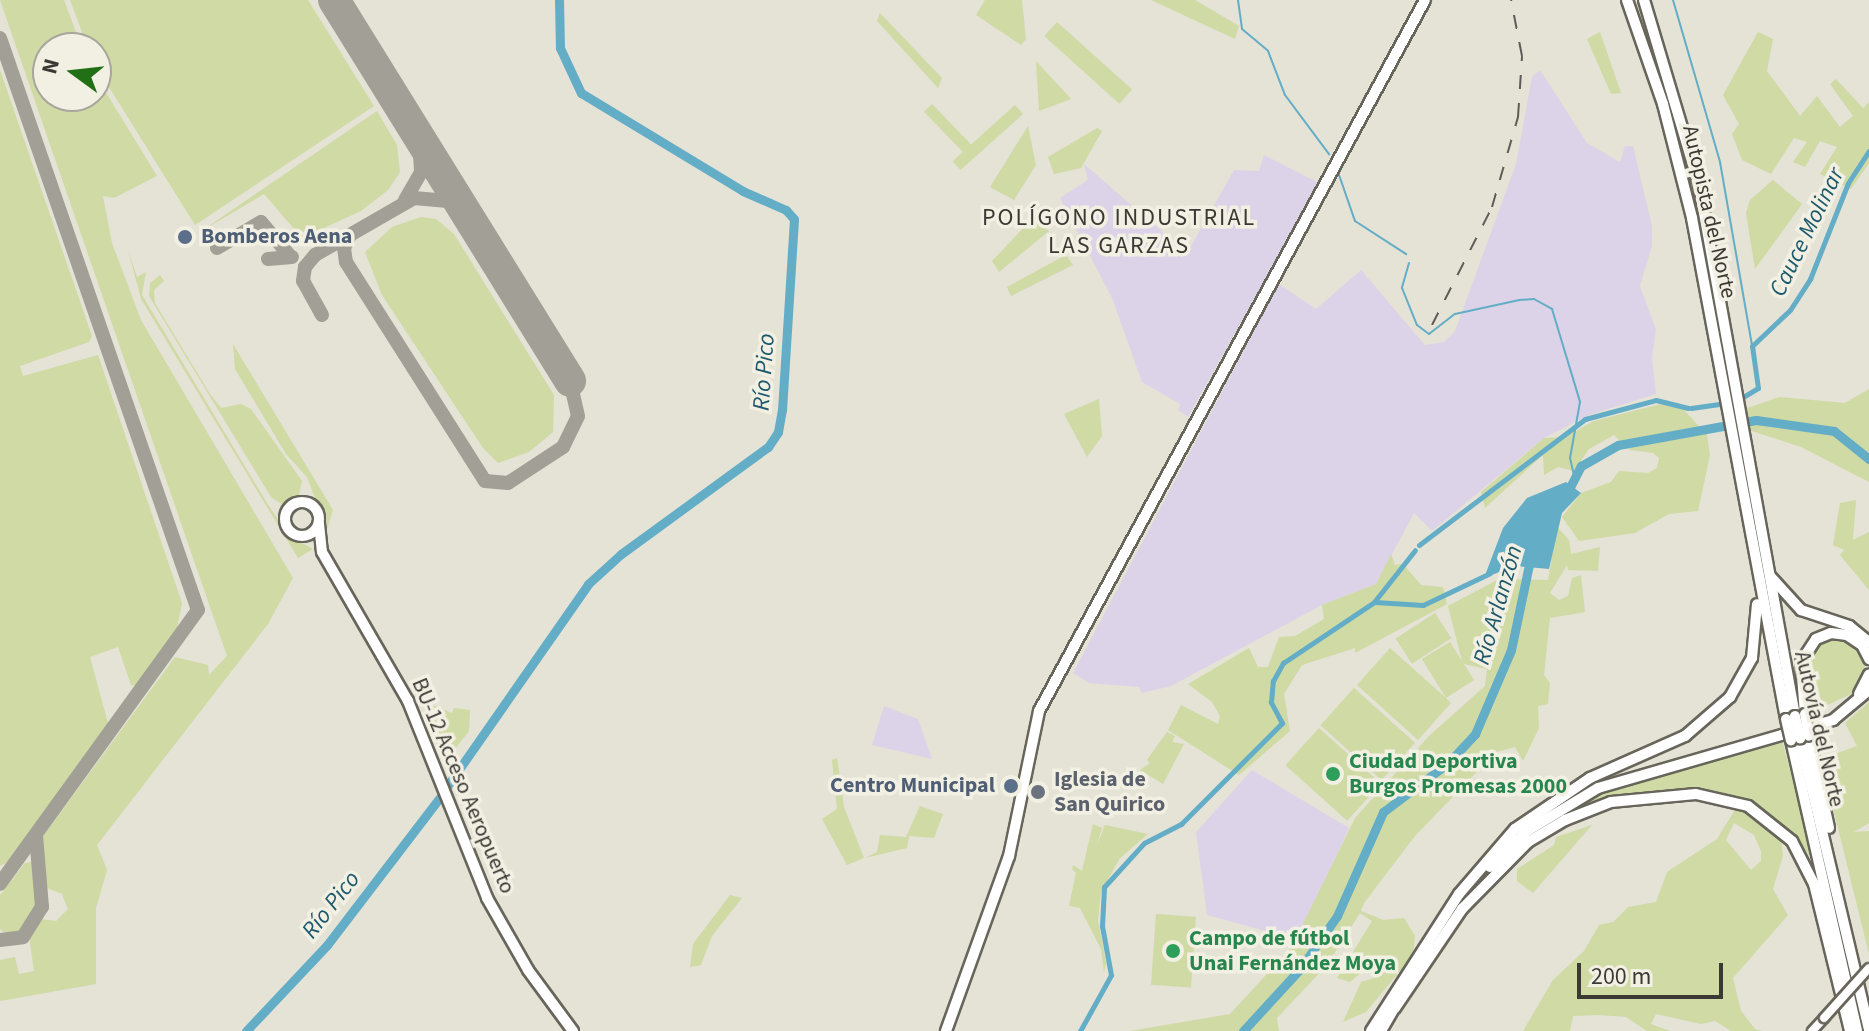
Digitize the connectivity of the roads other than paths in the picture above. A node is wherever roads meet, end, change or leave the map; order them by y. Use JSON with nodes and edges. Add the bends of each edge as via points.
{"nodes":[{"id":1,"x":1425,"y":0,"type":"edge"},
{"id":2,"x":1627,"y":0,"type":"edge"},
{"id":3,"x":1644,"y":0,"type":"edge"},
{"id":4,"x":1730,"y":388,"type":"junction"},
{"id":5,"x":1738,"y":436,"type":"junction"},
{"id":6,"x":319,"y":524,"type":"junction"},
{"id":7,"x":298,"y":536,"type":"junction"},
{"id":8,"x":322,"y":552,"type":"junction"},
{"id":9,"x":1753,"y":559,"type":"junction"},
{"id":10,"x":1766,"y":569,"type":"junction"},
{"id":11,"x":1869,"y":642,"type":"edge"},
{"id":12,"x":1869,"y":659,"type":"edge"},
{"id":13,"x":1869,"y":674,"type":"edge"},
{"id":14,"x":1869,"y":690,"type":"edge"},
{"id":15,"x":1795,"y":716,"type":"junction"},
{"id":16,"x":1800,"y":738,"type":"junction"},
{"id":17,"x":1500,"y":846,"type":"junction"},
{"id":18,"x":1869,"y":968,"type":"edge"},
{"id":19,"x":1395,"y":1008,"type":"junction"},
{"id":20,"x":1869,"y":1030,"type":"edge"},
{"id":21,"x":573,"y":1031,"type":"edge"},
{"id":22,"x":948,"y":1031,"type":"edge"},
{"id":23,"x":1371,"y":1031,"type":"edge"},
{"id":24,"x":1381,"y":1031,"type":"edge"},
{"id":25,"x":1812,"y":1031,"type":"edge"},
{"id":26,"x":1850,"y":1031,"type":"edge"},
{"id":27,"x":1857,"y":1031,"type":"edge"}],
"edges":[{"from":1,"to":22,"type":"highway","via":[[1048,695],[1029,742],[1009,856]]},
{"from":2,"to":4,"type":"highway","name":"Autopista del Norte","via":[[1671,136]]},
{"from":3,"to":4,"type":"highway","name":"Autopista del Norte","via":[[1692,154]]},
{"from":4,"to":5,"type":"highway","name":"Autopista del Norte"},
{"from":5,"to":9,"type":"highway","name":"Autovía del Norte"},
{"from":5,"to":10,"type":"highway","name":"Autovía del Norte"},
{"from":6,"to":7,"type":"highway","via":[[308,536]]},
{"from":6,"to":7,"type":"highway","via":[[313,506],[293,504],[285,522]]},
{"from":6,"to":8,"type":"highway","name":"BU-12 Acceso Aeropuerto"},
{"from":7,"to":8,"type":"highway","name":"BU-12 Acceso Aeropuerto"},
{"from":8,"to":21,"type":"highway","name":"BU-12 Acceso Aeropuerto","via":[[400,682],[487,898],[528,970]]},
{"from":9,"to":15,"type":"highway","name":"Autovía del Norte"},
{"from":9,"to":17,"type":"highway","via":[[1756,642],[1748,669],[1730,697],[1672,744],[1562,794]]},
{"from":10,"to":11,"type":"highway","via":[[1780,592],[1801,610],[1849,626]]},
{"from":10,"to":15,"type":"highway","name":"Autovía del Norte"},
{"from":12,"to":15,"type":"highway","via":[[1862,645],[1847,635],[1831,633],[1816,639],[1801,662]]},
{"from":13,"to":17,"type":"highway","via":[[1859,693],[1834,712],[1615,775],[1559,802]]},
{"from":14,"to":19,"type":"highway","via":[[1833,720],[1621,779],[1553,813],[1483,875]]},
{"from":15,"to":16,"type":"highway","bridge":true},
{"from":15,"to":16,"type":"highway","name":"Autovía del Norte","bridge":true},
{"from":16,"to":20,"type":"highway","via":[[1849,910]]},
{"from":16,"to":27,"type":"highway","name":"Autovía del Norte"},
{"from":17,"to":23,"type":"highway","via":[[1446,913]]},
{"from":18,"to":25,"type":"main road","bridge":true},
{"from":19,"to":24,"type":"highway"},
{"from":19,"to":26,"type":"highway","via":[[1462,909],[1528,842],[1611,802],[1696,794],[1748,806],[1792,841],[1814,884]]}]}
